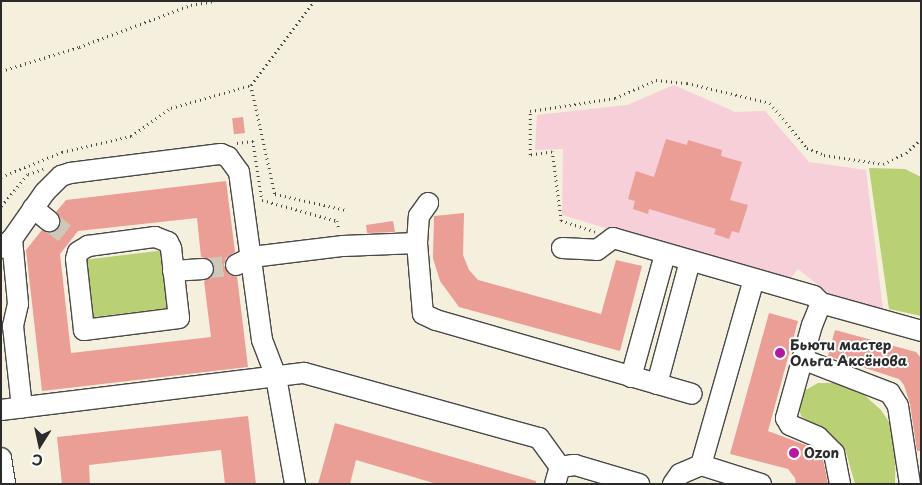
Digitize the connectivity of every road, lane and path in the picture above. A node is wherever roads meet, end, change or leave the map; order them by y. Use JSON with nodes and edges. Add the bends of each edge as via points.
{"nodes":[{"id":1,"x":214,"y":1,"type":"edge"},
{"id":2,"x":314,"y":1,"type":"edge"},
{"id":3,"x":1,"y":71,"type":"edge"},
{"id":4,"x":252,"y":85,"type":"dead end"},
{"id":5,"x":921,"y":139,"type":"edge"},
{"id":6,"x":428,"y":203,"type":"dead end"},
{"id":7,"x":33,"y":208,"type":"junction"},
{"id":8,"x":49,"y":221,"type":"tunnel mouth"},
{"id":9,"x":613,"y":238,"type":"junction"},
{"id":10,"x":417,"y":243,"type":"junction"},
{"id":11,"x":7,"y":244,"type":"edge"},
{"id":12,"x":562,"y":248,"type":"dead end"},
{"id":13,"x":665,"y":254,"type":"junction"},
{"id":14,"x":244,"y":261,"type":"junction"},
{"id":15,"x":690,"y":261,"type":"junction"},
{"id":16,"x":203,"y":269,"type":"tunnel mouth"},
{"id":17,"x":173,"y":271,"type":"junction"},
{"id":18,"x":754,"y":279,"type":"junction"},
{"id":19,"x":821,"y":303,"type":"junction"},
{"id":20,"x":921,"y":331,"type":"edge"},
{"id":21,"x":802,"y":359,"type":"junction"},
{"id":22,"x":276,"y":377,"type":"junction"},
{"id":23,"x":631,"y":377,"type":"junction"},
{"id":24,"x":657,"y":384,"type":"junction"},
{"id":25,"x":692,"y":394,"type":"dead end"},
{"id":26,"x":22,"y":408,"type":"junction"},
{"id":27,"x":1,"y":410,"type":"edge"},
{"id":28,"x":1,"y":458,"type":"edge"},
{"id":29,"x":701,"y":465,"type":"junction"},
{"id":30,"x":557,"y":475,"type":"edge"},
{"id":31,"x":5,"y":484,"type":"edge"},
{"id":32,"x":295,"y":484,"type":"edge"},
{"id":33,"x":639,"y":484,"type":"edge"},
{"id":34,"x":673,"y":484,"type":"edge"},
{"id":35,"x":761,"y":484,"type":"edge"},
{"id":36,"x":840,"y":484,"type":"edge"},
{"id":37,"x":910,"y":484,"type":"edge"}],
"edges":[{"from":1,"to":3,"type":"path"},
{"from":2,"to":4,"type":"path"},
{"from":5,"to":9,"type":"path","via":[[906,153],[884,164],[824,155],[807,148],[770,103],[687,83],[656,80],[615,98],[530,111],[530,155],[552,152],[561,221]]},
{"from":6,"to":10,"type":"lane","via":[[419,216]]},
{"from":7,"to":8,"type":"lane"},
{"from":7,"to":11,"type":"lane"},
{"from":7,"to":14,"type":"lane","via":[[54,182],[70,173],[221,154],[228,157],[239,172]]},
{"from":9,"to":12,"type":"lane","via":[[598,250]]},
{"from":9,"to":13,"type":"lane"},
{"from":10,"to":14,"type":"lane","via":[[343,246]]},
{"from":10,"to":23,"type":"lane","via":[[423,314]]},
{"from":11,"to":26,"type":"lane","via":[[18,304],[13,326]]},
{"from":13,"to":15,"type":"lane"},
{"from":13,"to":23,"type":"lane"},
{"from":14,"to":22,"type":"lane","via":[[254,341]]},
{"from":15,"to":18,"type":"lane"},
{"from":15,"to":24,"type":"lane"},
{"from":16,"to":17,"type":"lane"},
{"from":17,"to":17,"type":"lane","via":[[171,248],[162,238],[78,243],[76,259],[84,330],[179,318]]},
{"from":18,"to":19,"type":"lane","via":[[781,295],[814,296]]},
{"from":18,"to":29,"type":"lane"},
{"from":19,"to":20,"type":"lane"},
{"from":19,"to":21,"type":"lane"},
{"from":21,"to":36,"type":"lane","via":[[787,422],[818,437],[834,453]]},
{"from":21,"to":37,"type":"lane","via":[[890,393],[898,406]]},
{"from":22,"to":26,"type":"lane"},
{"from":22,"to":30,"type":"lane","via":[[304,373],[539,438]]},
{"from":22,"to":32,"type":"lane"},
{"from":23,"to":24,"type":"lane"},
{"from":24,"to":25,"type":"lane"},
{"from":26,"to":27,"type":"lane"},
{"from":28,"to":31,"type":"lane"},
{"from":29,"to":34,"type":"lane","via":[[680,474]]},
{"from":29,"to":35,"type":"lane"},
{"from":30,"to":33,"type":"lane","via":[[575,465]]}]}
